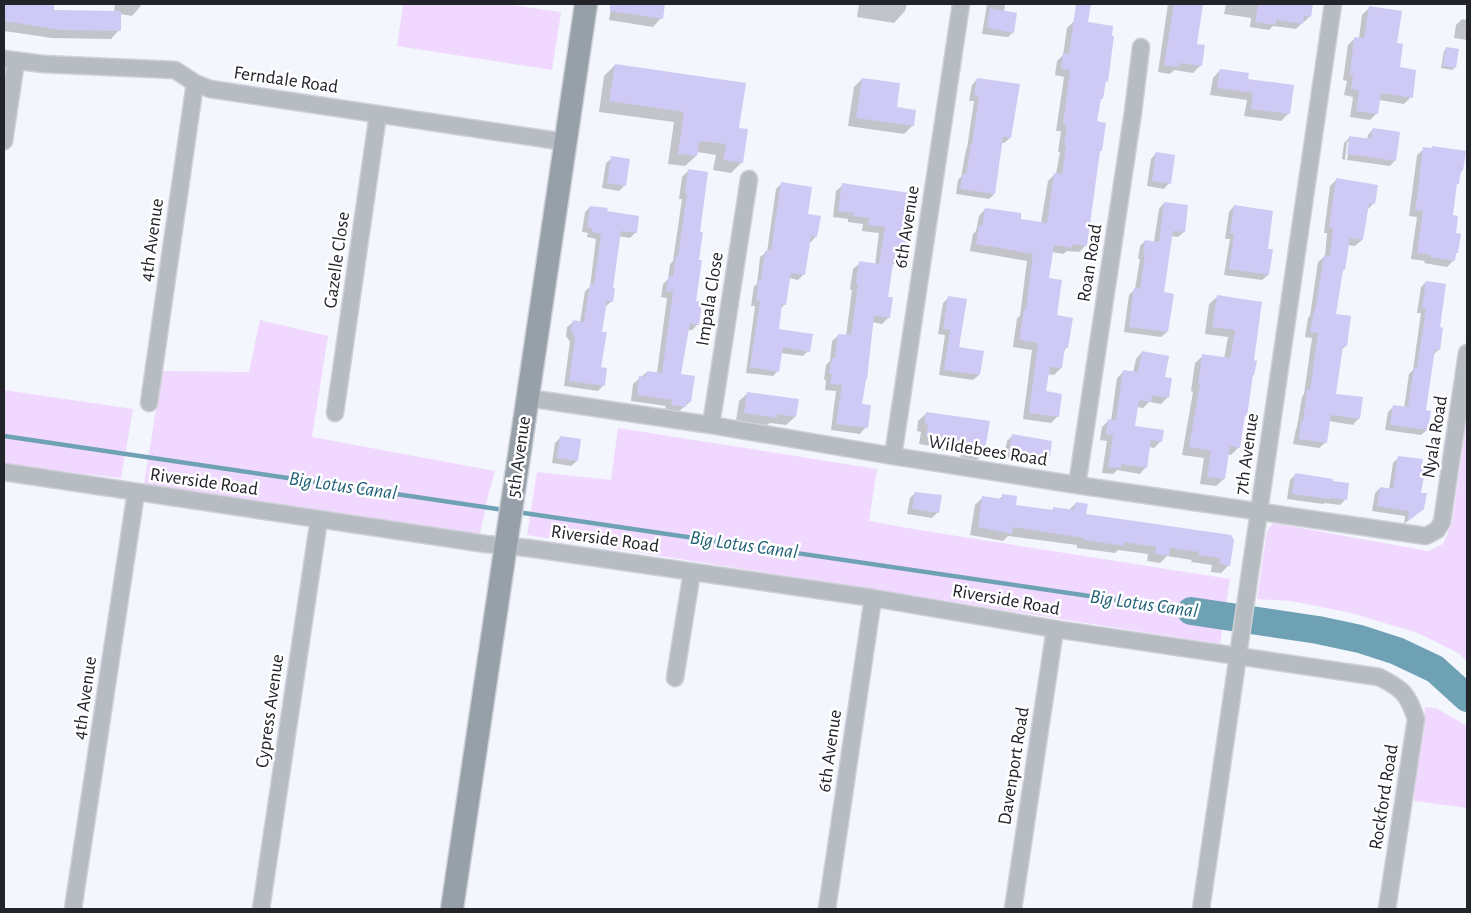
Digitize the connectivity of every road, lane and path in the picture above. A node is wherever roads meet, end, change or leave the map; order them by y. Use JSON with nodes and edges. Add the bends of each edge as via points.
{"nodes":[{"id":1,"x":586,"y":4,"type":"edge"},
{"id":2,"x":960,"y":4,"type":"edge"},
{"id":3,"x":1333,"y":4,"type":"edge"},
{"id":4,"x":1141,"y":47,"type":"dead end"},
{"id":5,"x":10,"y":60,"type":"edge"},
{"id":6,"x":195,"y":83,"type":"junction"},
{"id":7,"x":378,"y":114,"type":"junction"},
{"id":8,"x":4,"y":141,"type":"edge"},
{"id":9,"x":565,"y":142,"type":"junction"},
{"id":10,"x":749,"y":179,"type":"dead end"},
{"id":11,"x":1467,"y":353,"type":"edge"},
{"id":12,"x":528,"y":398,"type":"junction"},
{"id":13,"x":149,"y":402,"type":"dead end"},
{"id":14,"x":335,"y":413,"type":"dead end"},
{"id":15,"x":711,"y":426,"type":"junction"},
{"id":16,"x":893,"y":456,"type":"junction"},
{"id":17,"x":4,"y":472,"type":"edge"},
{"id":18,"x":1077,"y":485,"type":"junction"},
{"id":19,"x":136,"y":492,"type":"junction"},
{"id":20,"x":1259,"y":511,"type":"junction"},
{"id":21,"x":319,"y":518,"type":"junction"},
{"id":22,"x":1440,"y":526,"type":"joint"},
{"id":23,"x":506,"y":546,"type":"junction"},
{"id":24,"x":692,"y":572,"type":"junction"},
{"id":25,"x":873,"y":598,"type":"junction"},
{"id":26,"x":1055,"y":629,"type":"junction"},
{"id":27,"x":1238,"y":656,"type":"junction"},
{"id":28,"x":675,"y":678,"type":"dead end"},
{"id":29,"x":1404,"y":692,"type":"joint"},
{"id":30,"x":73,"y":909,"type":"edge"},
{"id":31,"x":261,"y":909,"type":"edge"},
{"id":32,"x":452,"y":909,"type":"edge"},
{"id":33,"x":827,"y":909,"type":"edge"},
{"id":34,"x":1013,"y":909,"type":"edge"},
{"id":35,"x":1201,"y":909,"type":"edge"},
{"id":36,"x":1387,"y":909,"type":"edge"}],
"edges":[{"from":1,"to":9,"type":"main road","name":"5th Avenue"},
{"from":2,"to":16,"type":"street","name":"6th Avenue"},
{"from":3,"to":20,"type":"street","name":"7th Avenue"},
{"from":4,"to":18,"type":"street","name":"Roan Road"},
{"from":5,"to":6,"type":"street","name":"Ferndale Road","via":[[175,70]]},
{"from":5,"to":8,"type":"street"},
{"from":6,"to":7,"type":"street","name":"Ferndale Road","via":[[210,89]]},
{"from":6,"to":13,"type":"street","name":"4th Avenue"},
{"from":7,"to":9,"type":"street","name":"Ferndale Road"},
{"from":7,"to":14,"type":"street","name":"Gazelle Close"},
{"from":9,"to":12,"type":"main road","name":"5th Avenue"},
{"from":10,"to":15,"type":"street","name":"Impala Close"},
{"from":11,"to":22,"type":"street","name":"Nyala Road"},
{"from":12,"to":15,"type":"street","name":"Wildebees Road"},
{"from":12,"to":23,"type":"main road","name":"5th Avenue"},
{"from":15,"to":16,"type":"street","name":"Wildebees Road"},
{"from":16,"to":18,"type":"street","name":"Wildebees Road"},
{"from":17,"to":19,"type":"street","name":"Riverside Road"},
{"from":18,"to":20,"type":"street","name":"Wildebees Road"},
{"from":19,"to":21,"type":"street","name":"Riverside Road"},
{"from":19,"to":30,"type":"street","name":"4th Avenue"},
{"from":20,"to":22,"type":"street","name":"Wildebees Road","via":[[1426,536]]},
{"from":20,"to":27,"type":"street","name":"7th Avenue"},
{"from":21,"to":23,"type":"street","name":"Riverside Road"},
{"from":21,"to":31,"type":"street","name":"Cypress Avenue"},
{"from":23,"to":24,"type":"street","name":"Riverside Road"},
{"from":23,"to":32,"type":"main road","name":"5th Avenue"},
{"from":24,"to":25,"type":"street","name":"Riverside Road"},
{"from":24,"to":28,"type":"street"},
{"from":25,"to":26,"type":"street","name":"Riverside Road"},
{"from":25,"to":33,"type":"street","name":"6th Avenue"},
{"from":26,"to":27,"type":"street","name":"Riverside Road"},
{"from":26,"to":34,"type":"street","name":"Davenport Road"},
{"from":27,"to":29,"type":"street","name":"Riverside Road","via":[[1379,677]]},
{"from":27,"to":35,"type":"street","name":"7th Avenue"},
{"from":29,"to":36,"type":"street","name":"Rockford Road","via":[[1416,719]]}]}
